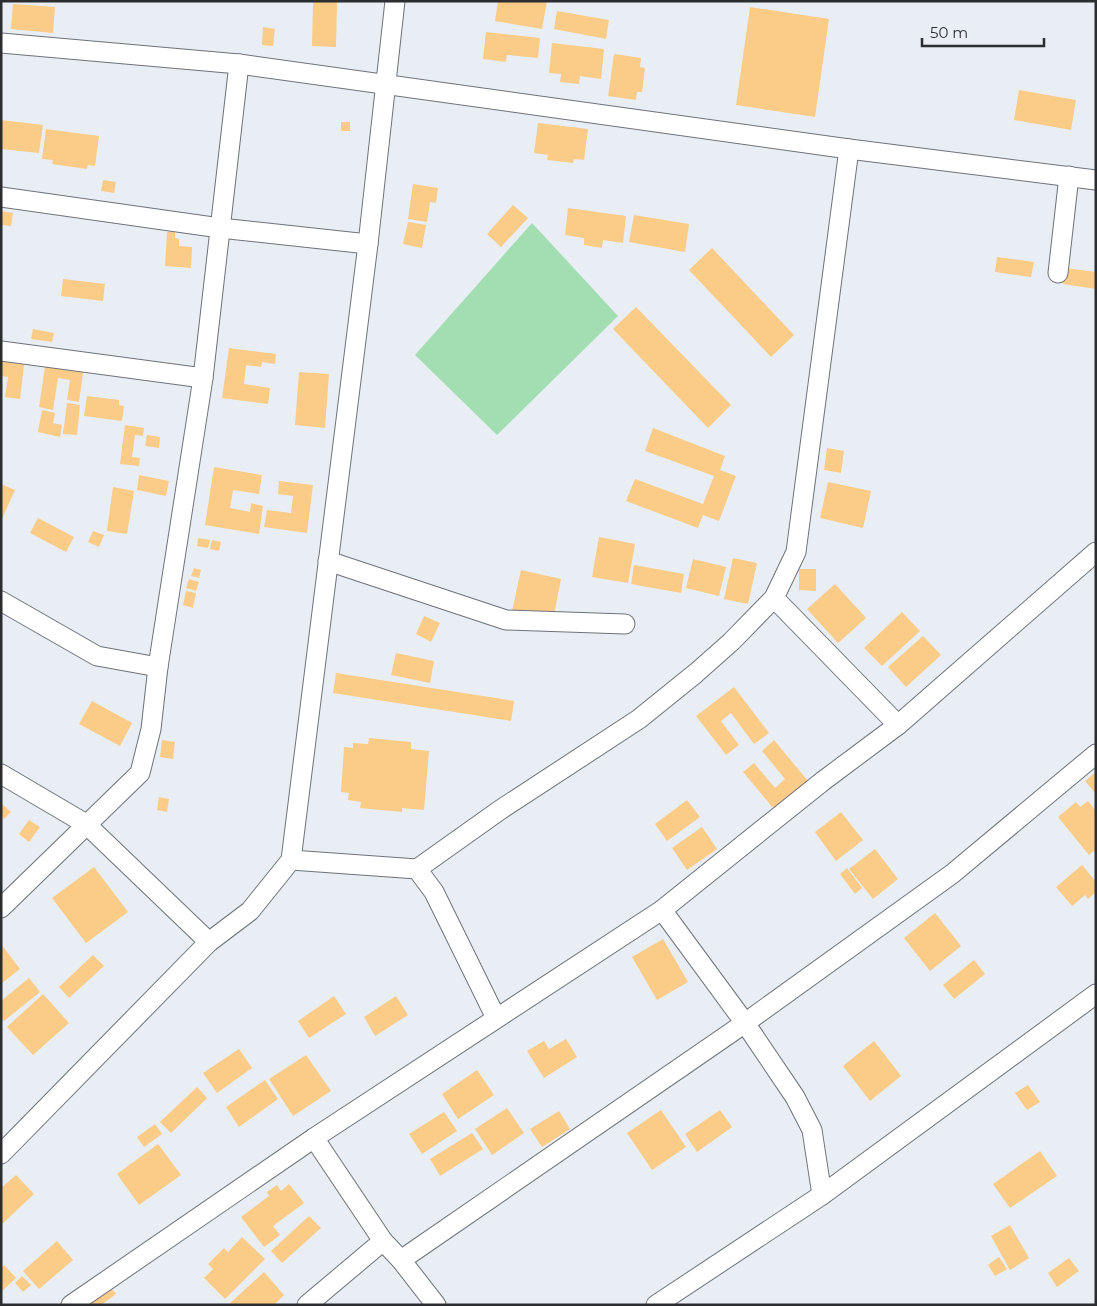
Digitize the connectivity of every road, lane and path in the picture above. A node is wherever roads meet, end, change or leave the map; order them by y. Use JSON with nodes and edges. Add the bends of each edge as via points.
{"nodes":[{"id":1,"x":395,"y":1,"type":"edge"},
{"id":2,"x":1,"y":43,"type":"edge"},
{"id":3,"x":239,"y":64,"type":"junction"},
{"id":4,"x":385,"y":84,"type":"junction"},
{"id":5,"x":849,"y":149,"type":"junction"},
{"id":6,"x":1069,"y":176,"type":"junction"},
{"id":7,"x":1096,"y":180,"type":"edge"},
{"id":8,"x":1,"y":198,"type":"edge"},
{"id":9,"x":220,"y":228,"type":"junction"},
{"id":10,"x":368,"y":244,"type":"junction"},
{"id":11,"x":1058,"y":273,"type":"dead end"},
{"id":12,"x":1,"y":351,"type":"edge"},
{"id":13,"x":203,"y":378,"type":"junction"},
{"id":14,"x":1096,"y":552,"type":"edge"},
{"id":15,"x":328,"y":561,"type":"junction"},
{"id":16,"x":774,"y":598,"type":"junction"},
{"id":17,"x":1,"y":601,"type":"edge"},
{"id":18,"x":625,"y":624,"type":"dead end"},
{"id":19,"x":158,"y":668,"type":"junction"},
{"id":20,"x":898,"y":724,"type":"junction"},
{"id":21,"x":1096,"y":754,"type":"edge"},
{"id":22,"x":1,"y":774,"type":"edge"},
{"id":23,"x":86,"y":824,"type":"junction"},
{"id":24,"x":290,"y":860,"type":"junction"},
{"id":25,"x":417,"y":869,"type":"junction"},
{"id":26,"x":1,"y":908,"type":"edge"},
{"id":27,"x":662,"y":910,"type":"junction"},
{"id":28,"x":209,"y":942,"type":"junction"},
{"id":29,"x":1096,"y":994,"type":"edge"},
{"id":30,"x":496,"y":1018,"type":"junction"},
{"id":31,"x":745,"y":1023,"type":"junction"},
{"id":32,"x":314,"y":1138,"type":"junction"},
{"id":33,"x":1,"y":1154,"type":"edge"},
{"id":34,"x":822,"y":1195,"type":"junction"},
{"id":35,"x":383,"y":1241,"type":"junction"},
{"id":36,"x":401,"y":1260,"type":"junction"},
{"id":37,"x":71,"y":1305,"type":"edge"},
{"id":38,"x":308,"y":1305,"type":"edge"},
{"id":39,"x":436,"y":1305,"type":"edge"},
{"id":40,"x":656,"y":1305,"type":"edge"}],
"edges":[{"from":1,"to":4,"type":"street"},
{"from":2,"to":3,"type":"street"},
{"from":3,"to":4,"type":"street"},
{"from":3,"to":9,"type":"street"},
{"from":4,"to":5,"type":"street"},
{"from":4,"to":10,"type":"street"},
{"from":5,"to":6,"type":"street"},
{"from":5,"to":16,"type":"street","via":[[796,552]]},
{"from":6,"to":7,"type":"street"},
{"from":6,"to":11,"type":"street"},
{"from":8,"to":9,"type":"street"},
{"from":9,"to":10,"type":"street"},
{"from":9,"to":13,"type":"street"},
{"from":10,"to":15,"type":"street"},
{"from":12,"to":13,"type":"street"},
{"from":13,"to":19,"type":"street"},
{"from":14,"to":20,"type":"street"},
{"from":15,"to":18,"type":"street","via":[[506,620]]},
{"from":15,"to":24,"type":"street"},
{"from":16,"to":20,"type":"street"},
{"from":16,"to":25,"type":"street","via":[[731,642],[639,719]]},
{"from":17,"to":19,"type":"street","via":[[97,656]]},
{"from":19,"to":23,"type":"street","via":[[140,773]]},
{"from":20,"to":27,"type":"street"},
{"from":21,"to":31,"type":"street","via":[[952,874]]},
{"from":22,"to":23,"type":"street"},
{"from":23,"to":26,"type":"street"},
{"from":23,"to":28,"type":"street"},
{"from":24,"to":25,"type":"street"},
{"from":24,"to":28,"type":"street","via":[[250,911]]},
{"from":25,"to":30,"type":"street","via":[[434,892]]},
{"from":27,"to":30,"type":"street"},
{"from":27,"to":31,"type":"street"},
{"from":28,"to":33,"type":"street"},
{"from":29,"to":34,"type":"street"},
{"from":30,"to":32,"type":"street"},
{"from":31,"to":34,"type":"street","via":[[795,1096],[812,1130]]},
{"from":31,"to":36,"type":"street"},
{"from":32,"to":35,"type":"street"},
{"from":32,"to":37,"type":"street"},
{"from":34,"to":40,"type":"street"},
{"from":35,"to":36,"type":"street"},
{"from":35,"to":38,"type":"street"},
{"from":36,"to":39,"type":"street"}]}
